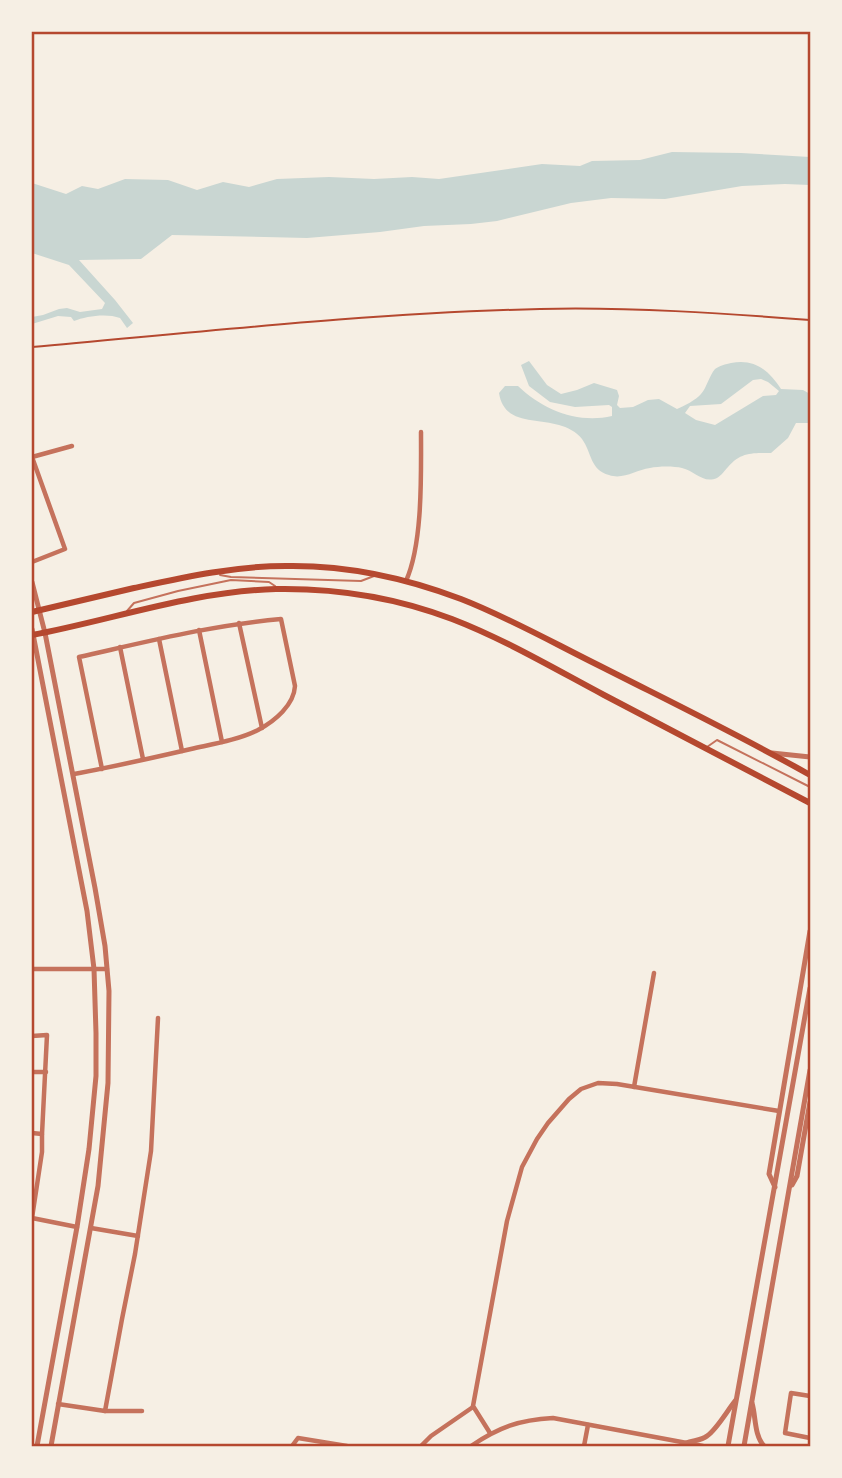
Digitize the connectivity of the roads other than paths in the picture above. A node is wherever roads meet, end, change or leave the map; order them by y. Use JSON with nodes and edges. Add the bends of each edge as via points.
{"nodes":[{"id":1,"x":421,"y":432,"type":"dead end"},
{"id":2,"x":72,"y":446,"type":"dead end"},
{"id":3,"x":32,"y":457,"type":"edge"},
{"id":4,"x":32,"y":562,"type":"edge"},
{"id":5,"x":209,"y":572,"type":"junction"},
{"id":6,"x":378,"y":575,"type":"junction"},
{"id":7,"x":406,"y":581,"type":"junction"},
{"id":8,"x":32,"y":582,"type":"edge"},
{"id":9,"x":278,"y":589,"type":"junction"},
{"id":10,"x":40,"y":610,"type":"junction"},
{"id":11,"x":32,"y":612,"type":"edge"},
{"id":12,"x":124,"y":615,"type":"junction"},
{"id":13,"x":240,"y":623,"type":"junction"},
{"id":14,"x":199,"y":630,"type":"junction"},
{"id":15,"x":45,"y":632,"type":"junction"},
{"id":16,"x":32,"y":633,"type":"edge"},
{"id":17,"x":159,"y":639,"type":"junction"},
{"id":18,"x":120,"y":648,"type":"junction"},
{"id":19,"x":261,"y":728,"type":"junction"},
{"id":20,"x":222,"y":742,"type":"junction"},
{"id":21,"x":706,"y":747,"type":"junction"},
{"id":22,"x":182,"y":751,"type":"junction"},
{"id":23,"x":771,"y":753,"type":"junction"},
{"id":24,"x":810,"y":757,"type":"edge"},
{"id":25,"x":143,"y":759,"type":"junction"},
{"id":26,"x":102,"y":769,"type":"junction"},
{"id":27,"x":74,"y":774,"type":"junction"},
{"id":28,"x":810,"y":775,"type":"edge"},
{"id":29,"x":810,"y":786,"type":"edge"},
{"id":30,"x":810,"y":803,"type":"edge"},
{"id":31,"x":810,"y":931,"type":"edge"},
{"id":32,"x":32,"y":969,"type":"edge"},
{"id":33,"x":94,"y":969,"type":"junction"},
{"id":34,"x":107,"y":969,"type":"junction"},
{"id":35,"x":654,"y":973,"type":"dead end"},
{"id":36,"x":810,"y":988,"type":"edge"},
{"id":37,"x":158,"y":1018,"type":"dead end"},
{"id":38,"x":32,"y":1036,"type":"edge"},
{"id":39,"x":810,"y":1070,"type":"edge"},
{"id":40,"x":32,"y":1072,"type":"edge"},
{"id":41,"x":46,"y":1072,"type":"junction"},
{"id":42,"x":634,"y":1087,"type":"junction"},
{"id":43,"x":810,"y":1102,"type":"edge"},
{"id":44,"x":779,"y":1111,"type":"junction"},
{"id":45,"x":809,"y":1117,"type":"edge"},
{"id":46,"x":32,"y":1133,"type":"edge"},
{"id":47,"x":42,"y":1134,"type":"junction"},
{"id":48,"x":32,"y":1170,"type":"edge"},
{"id":49,"x":40,"y":1171,"type":"junction"},
{"id":50,"x":775,"y":1187,"type":"junction"},
{"id":51,"x":789,"y":1190,"type":"junction"},
{"id":52,"x":32,"y":1218,"type":"edge"},
{"id":53,"x":77,"y":1227,"type":"junction"},
{"id":54,"x":91,"y":1228,"type":"junction"},
{"id":55,"x":138,"y":1236,"type":"junction"},
{"id":56,"x":810,"y":1396,"type":"edge"},
{"id":57,"x":737,"y":1398,"type":"junction"},
{"id":58,"x":752,"y":1401,"type":"junction"},
{"id":59,"x":58,"y":1404,"type":"junction"},
{"id":60,"x":473,"y":1406,"type":"junction"},
{"id":61,"x":106,"y":1411,"type":"junction"},
{"id":62,"x":142,"y":1411,"type":"dead end"},
{"id":63,"x":588,"y":1424,"type":"junction"},
{"id":64,"x":490,"y":1433,"type":"junction"},
{"id":65,"x":810,"y":1437,"type":"edge"},
{"id":66,"x":686,"y":1443,"type":"junction"},
{"id":67,"x":37,"y":1447,"type":"edge"},
{"id":68,"x":51,"y":1447,"type":"edge"},
{"id":69,"x":292,"y":1447,"type":"edge"},
{"id":70,"x":347,"y":1447,"type":"edge"},
{"id":71,"x":421,"y":1447,"type":"edge"},
{"id":72,"x":471,"y":1447,"type":"edge"},
{"id":73,"x":584,"y":1447,"type":"edge"},
{"id":74,"x":703,"y":1447,"type":"edge"},
{"id":75,"x":728,"y":1447,"type":"edge"},
{"id":76,"x":744,"y":1447,"type":"edge"},
{"id":77,"x":764,"y":1447,"type":"edge"}],
"edges":[{"from":1,"to":7,"type":"street","via":[[418,523],[414,561]]},
{"from":2,"to":3,"type":"street"},
{"from":3,"to":4,"type":"street","via":[[65,549]]},
{"from":5,"to":6,"type":"main road","via":[[287,566]]},
{"from":5,"to":6,"type":"lane","via":[[231,577],[362,581]]},
{"from":5,"to":10,"type":"main road"},
{"from":6,"to":7,"type":"main road"},
{"from":7,"to":23,"type":"main road","via":[[509,621]]},
{"from":8,"to":10,"type":"street"},
{"from":9,"to":12,"type":"main road","via":[[221,594]]},
{"from":9,"to":12,"type":"lane","via":[[269,582],[231,580],[134,603]]},
{"from":9,"to":21,"type":"main road","via":[[390,600],[454,620]]},
{"from":10,"to":11,"type":"main road"},
{"from":10,"to":15,"type":"street"},
{"from":12,"to":15,"type":"main road"},
{"from":13,"to":14,"type":"street"},
{"from":13,"to":19,"type":"street"},
{"from":13,"to":19,"type":"street","via":[[281,619],[295,686],[294,695],[274,720]]},
{"from":14,"to":17,"type":"street"},
{"from":14,"to":20,"type":"street"},
{"from":15,"to":16,"type":"main road"},
{"from":15,"to":27,"type":"street"},
{"from":16,"to":33,"type":"street","via":[[87,911]]},
{"from":17,"to":18,"type":"street"},
{"from":17,"to":22,"type":"street"},
{"from":18,"to":25,"type":"street"},
{"from":18,"to":26,"type":"street","via":[[79,657]]},
{"from":19,"to":20,"type":"street"},
{"from":20,"to":22,"type":"street"},
{"from":21,"to":29,"type":"lane","via":[[717,740]]},
{"from":21,"to":30,"type":"main road"},
{"from":22,"to":25,"type":"street"},
{"from":23,"to":24,"type":"street"},
{"from":23,"to":28,"type":"main road"},
{"from":25,"to":26,"type":"street"},
{"from":26,"to":27,"type":"street"},
{"from":27,"to":34,"type":"street"},
{"from":31,"to":44,"type":"street"},
{"from":32,"to":33,"type":"street"},
{"from":33,"to":34,"type":"street"},
{"from":33,"to":53,"type":"street","via":[[96,1076]]},
{"from":34,"to":54,"type":"street","via":[[108,1083]]},
{"from":35,"to":42,"type":"street"},
{"from":36,"to":50,"type":"street"},
{"from":37,"to":55,"type":"street","via":[[151,1151]]},
{"from":38,"to":41,"type":"street","via":[[47,1035]]},
{"from":39,"to":51,"type":"street"},
{"from":40,"to":41,"type":"street"},
{"from":41,"to":47,"type":"street"},
{"from":42,"to":44,"type":"street"},
{"from":42,"to":60,"type":"street","via":[[598,1083],[581,1089],[548,1123],[522,1167],[507,1221]]},
{"from":43,"to":45,"type":"street"},
{"from":44,"to":50,"type":"street","via":[[769,1174]]},
{"from":45,"to":51,"type":"street","via":[[797,1176]]},
{"from":46,"to":47,"type":"street"},
{"from":47,"to":49,"type":"street"},
{"from":48,"to":49,"type":"street"},
{"from":49,"to":52,"type":"street"},
{"from":50,"to":57,"type":"street"},
{"from":51,"to":58,"type":"street"},
{"from":52,"to":53,"type":"street"},
{"from":53,"to":67,"type":"street"},
{"from":54,"to":55,"type":"street"},
{"from":54,"to":59,"type":"street"},
{"from":55,"to":61,"type":"street"},
{"from":56,"to":65,"type":"street","via":[[792,1393],[785,1433]]},
{"from":57,"to":66,"type":"street","via":[[709,1435]]},
{"from":57,"to":75,"type":"street"},
{"from":58,"to":76,"type":"street"},
{"from":58,"to":77,"type":"street","via":[[757,1435]]},
{"from":59,"to":61,"type":"street"},
{"from":59,"to":68,"type":"street"},
{"from":60,"to":64,"type":"street"},
{"from":60,"to":71,"type":"street"},
{"from":61,"to":62,"type":"street"},
{"from":63,"to":64,"type":"street","via":[[528,1419]]},
{"from":63,"to":66,"type":"street"},
{"from":63,"to":73,"type":"street"},
{"from":64,"to":72,"type":"street"},
{"from":66,"to":74,"type":"street"},
{"from":69,"to":70,"type":"street","via":[[298,1438]]}]}
